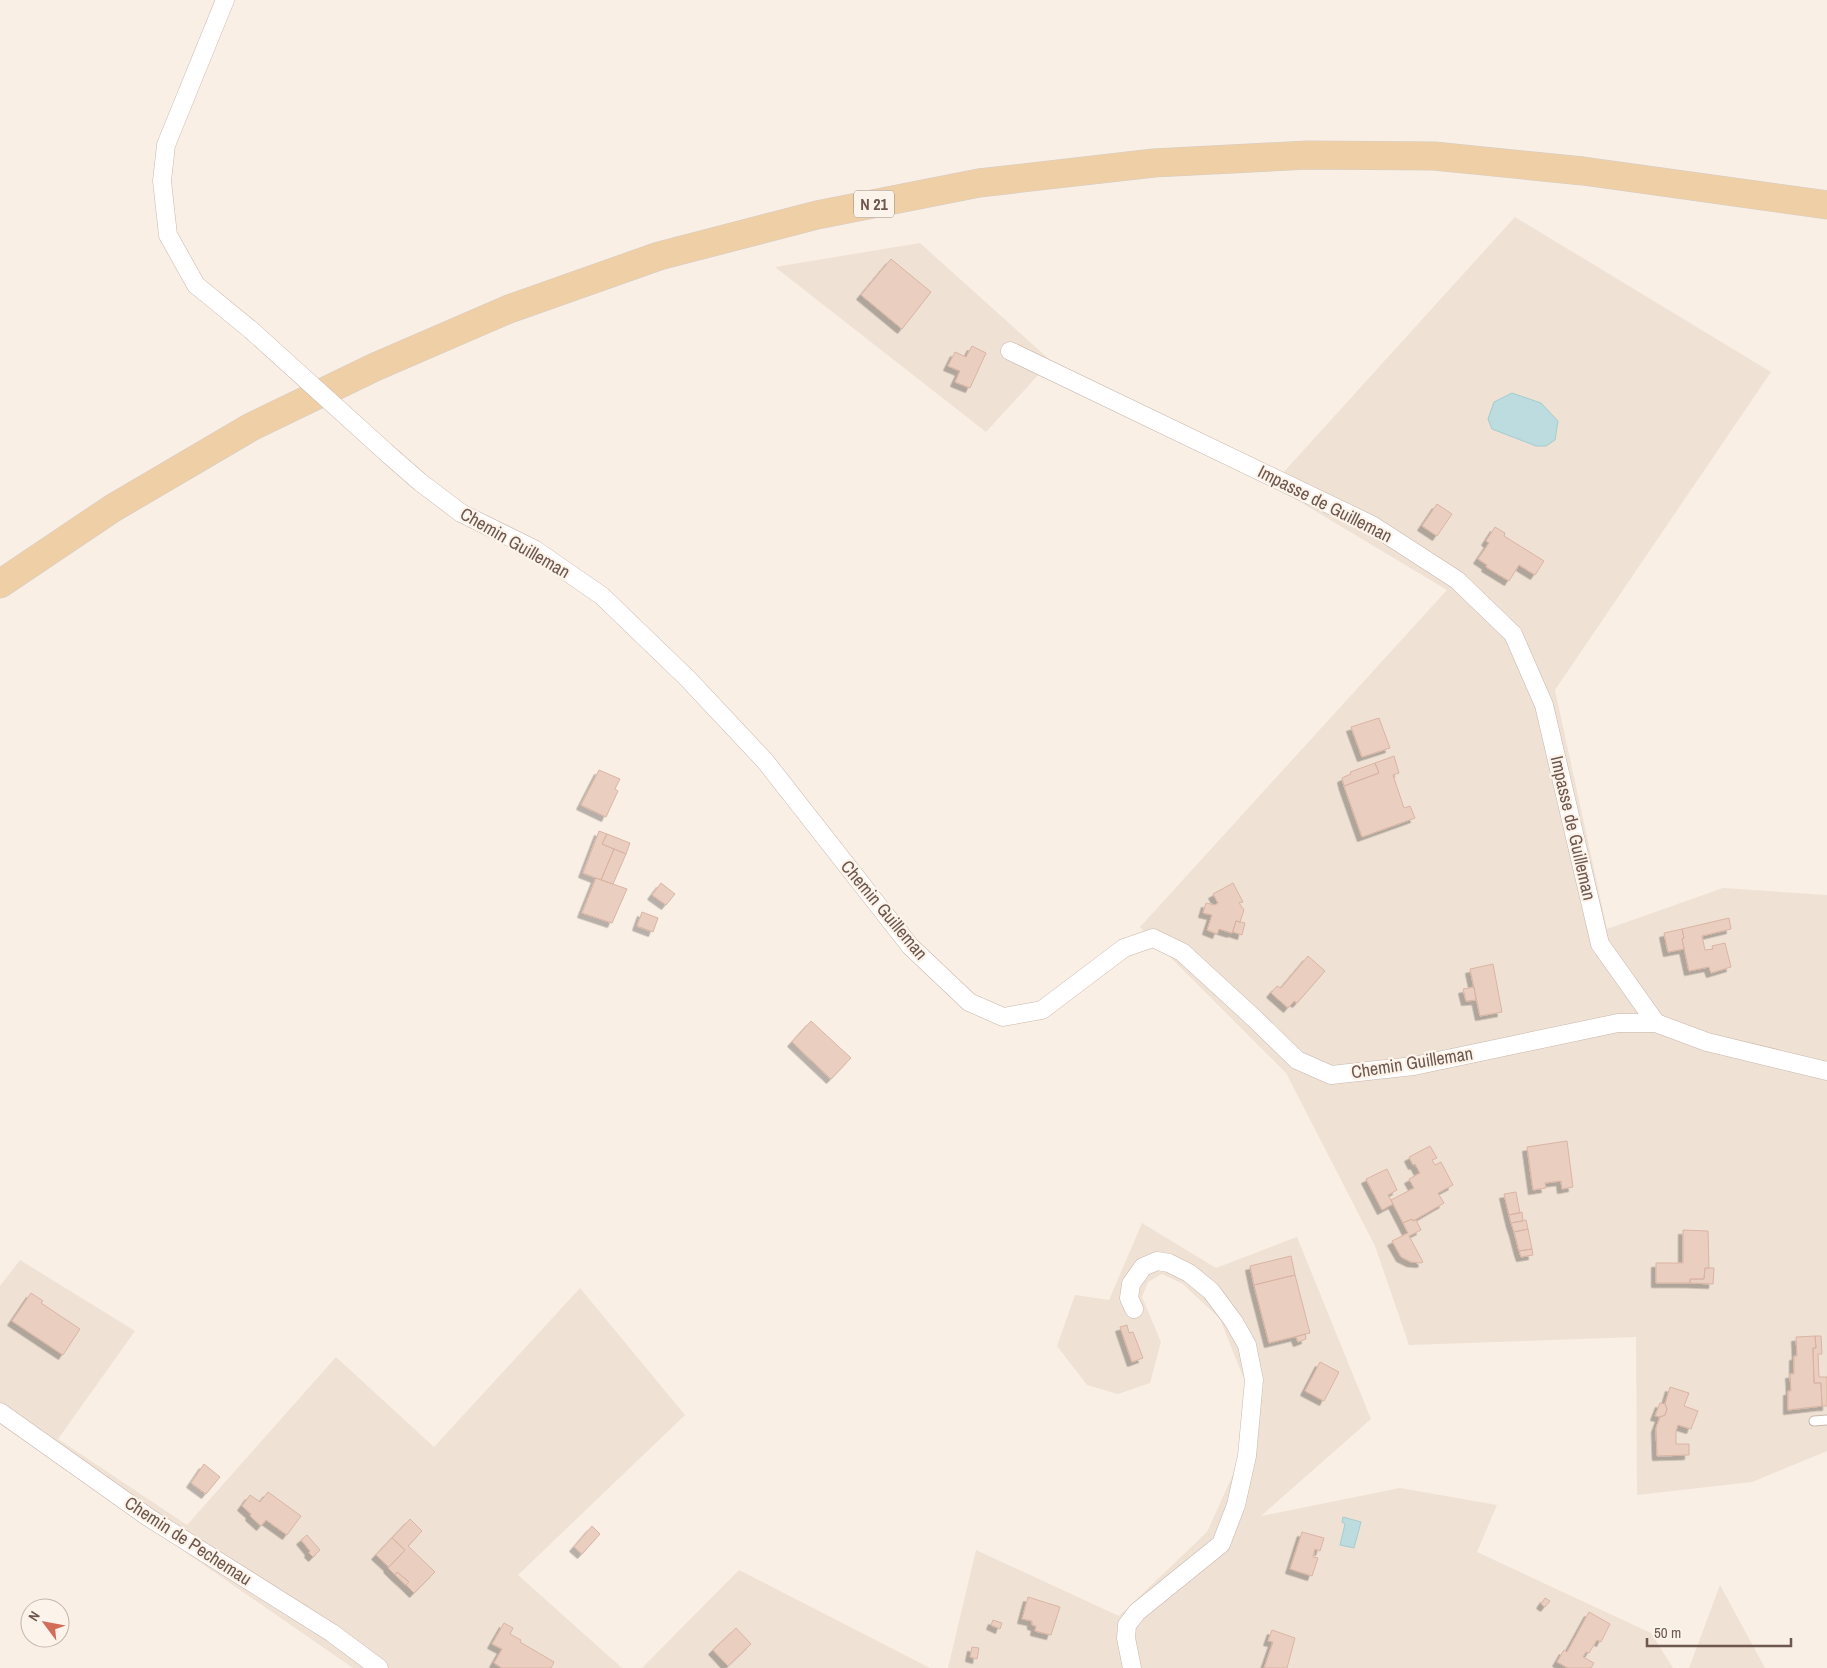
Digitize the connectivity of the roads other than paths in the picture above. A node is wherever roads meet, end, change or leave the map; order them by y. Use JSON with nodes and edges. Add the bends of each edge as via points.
{"nodes":[{"id":1,"x":225,"y":0,"type":"edge"},
{"id":2,"x":1827,"y":205,"type":"edge"},
{"id":3,"x":1010,"y":351,"type":"dead end"},
{"id":4,"x":0,"y":584,"type":"edge"},
{"id":5,"x":1656,"y":1023,"type":"junction"},
{"id":6,"x":1827,"y":1071,"type":"edge"},
{"id":7,"x":1134,"y":1309,"type":"dead end"},
{"id":8,"x":0,"y":1412,"type":"edge"},
{"id":9,"x":1827,"y":1420,"type":"edge"},
{"id":10,"x":1814,"y":1422,"type":"dead end"},
{"id":11,"x":379,"y":1668,"type":"edge"},
{"id":12,"x":1132,"y":1668,"type":"edge"}],
"edges":[{"from":1,"to":5,"type":"street","name":"Chemin Guilleman","bridge":true,"via":[[166,146],[162,181],[168,235],[196,285],[251,330],[420,482],[462,513],[534,549],[602,596],[688,679],[765,761],[910,946],[969,1002],[1003,1016],[1042,1010],[1124,948],[1153,938],[1182,952],[1297,1060],[1331,1075],[1414,1066],[1618,1023]]},
{"from":2,"to":4,"type":"main road","number":"N 21","via":[[1583,171],[1434,156],[1308,155],[1154,163],[979,183],[827,213],[659,256],[509,309],[375,367],[251,428],[113,508]]},
{"from":3,"to":5,"type":"street","name":"Impasse de Guilleman","via":[[1372,525],[1457,580],[1513,634],[1544,705],[1600,944]]},
{"from":5,"to":6,"type":"street","name":"Chemin Guilleman","via":[[1707,1042]]},
{"from":7,"to":12,"type":"street","via":[[1129,1298],[1131,1284],[1143,1267],[1157,1261],[1169,1262],[1189,1273],[1210,1291],[1234,1322],[1247,1346],[1254,1380],[1247,1456],[1236,1505],[1220,1544],[1137,1612],[1126,1625]]},
{"from":8,"to":11,"type":"street","name":"Chemin de Pechemau","via":[[148,1517],[332,1633]]},
{"from":9,"to":10,"type":"lane"}]}
